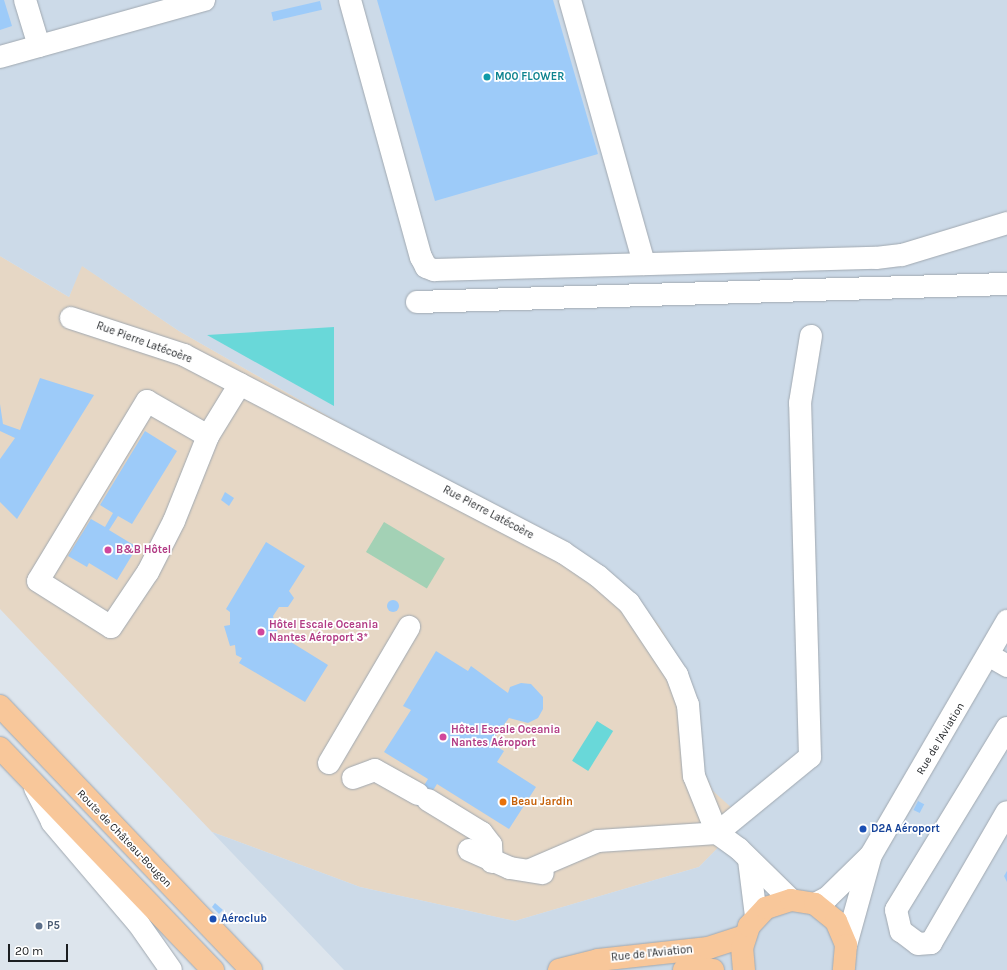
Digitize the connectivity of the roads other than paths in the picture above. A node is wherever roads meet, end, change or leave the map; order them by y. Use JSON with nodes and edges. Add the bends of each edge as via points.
{"nodes":[{"id":1,"x":25,"y":0,"type":"edge"},
{"id":2,"x":204,"y":0,"type":"edge"},
{"id":3,"x":350,"y":0,"type":"edge"},
{"id":4,"x":570,"y":0,"type":"edge"},
{"id":5,"x":39,"y":46,"type":"junction"},
{"id":6,"x":0,"y":57,"type":"edge"},
{"id":7,"x":1007,"y":223,"type":"edge"},
{"id":8,"x":644,"y":264,"type":"junction"},
{"id":9,"x":1007,"y":284,"type":"edge"},
{"id":10,"x":417,"y":302,"type":"dead end"},
{"id":11,"x":71,"y":318,"type":"dead end"},
{"id":12,"x":812,"y":336,"type":"dead end"},
{"id":13,"x":240,"y":384,"type":"junction"},
{"id":14,"x":208,"y":436,"type":"junction"},
{"id":15,"x":1007,"y":622,"type":"edge"},
{"id":16,"x":409,"y":627,"type":"dead end"},
{"id":17,"x":998,"y":661,"type":"edge"},
{"id":18,"x":0,"y":706,"type":"edge"},
{"id":19,"x":1007,"y":728,"type":"edge"},
{"id":20,"x":0,"y":748,"type":"edge"},
{"id":21,"x":329,"y":763,"type":"dead end"},
{"id":22,"x":353,"y":778,"type":"dead end"},
{"id":23,"x":34,"y":786,"type":"junction"},
{"id":24,"x":1007,"y":812,"type":"edge"},
{"id":25,"x":714,"y":828,"type":"junction"},
{"id":26,"x":470,"y":850,"type":"dead end"},
{"id":27,"x":871,"y":855,"type":"junction"},
{"id":28,"x":749,"y":860,"type":"junction"},
{"id":29,"x":492,"y":862,"type":"junction"},
{"id":30,"x":791,"y":900,"type":"junction"},
{"id":31,"x":815,"y":904,"type":"junction"},
{"id":32,"x":756,"y":916,"type":"junction"},
{"id":33,"x":744,"y":936,"type":"junction"},
{"id":34,"x":846,"y":944,"type":"junction"},
{"id":35,"x":844,"y":969,"type":"edge"},
{"id":36,"x":171,"y":970,"type":"edge"},
{"id":37,"x":213,"y":970,"type":"edge"},
{"id":38,"x":251,"y":970,"type":"edge"},
{"id":39,"x":559,"y":970,"type":"edge"},
{"id":40,"x":684,"y":970,"type":"edge"},
{"id":41,"x":713,"y":970,"type":"edge"},
{"id":42,"x":744,"y":970,"type":"edge"}],
"edges":[{"from":1,"to":5,"type":"street"},
{"from":2,"to":5,"type":"street"},
{"from":3,"to":8,"type":"street","via":[[426,267],[444,271]]},
{"from":4,"to":8,"type":"street"},
{"from":5,"to":6,"type":"street"},
{"from":7,"to":8,"type":"street","via":[[902,255],[876,258]]},
{"from":9,"to":10,"type":"street"},
{"from":11,"to":13,"type":"street","name":"Rue Pierre Latécoère","via":[[184,355]]},
{"from":12,"to":25,"type":"street","via":[[800,403],[810,757],[771,779]]},
{"from":13,"to":14,"type":"street"},
{"from":13,"to":25,"type":"street","name":"Rue Pierre Latécoère","via":[[564,553],[629,603],[656,639],[683,689],[691,724],[694,776]]},
{"from":14,"to":14,"type":"street","via":[[174,521],[148,572],[111,627],[38,581],[147,402]]},
{"from":15,"to":17,"type":"street","name":"Rue de l'Aviation"},
{"from":16,"to":21,"type":"street"},
{"from":17,"to":27,"type":"street","name":"Rue de l'Aviation"},
{"from":18,"to":38,"type":"main road","name":"Route de Château-Bougon"},
{"from":19,"to":24,"type":"street","via":[[896,910],[901,931],[918,944],[931,943]]},
{"from":20,"to":23,"type":"main road"},
{"from":22,"to":29,"type":"street","via":[[375,770],[423,797],[482,833],[491,845]]},
{"from":23,"to":36,"type":"street","via":[[52,822],[138,923]]},
{"from":23,"to":37,"type":"main road"},
{"from":25,"to":28,"type":"street","name":"Rue Pierre Latécoère"},
{"from":25,"to":29,"type":"street","via":[[588,844],[530,870],[510,868]]},
{"from":26,"to":29,"type":"street"},
{"from":27,"to":31,"type":"street","name":"Rue de l'Aviation","via":[[827,898]]},
{"from":27,"to":34,"type":"street","name":"Rue de l'Aviation"},
{"from":28,"to":30,"type":"street","name":"Rue Pierre Latécoère"},
{"from":28,"to":32,"type":"street"},
{"from":30,"to":31,"type":"main road"},
{"from":30,"to":32,"type":"main road","via":[[772,905]]},
{"from":31,"to":34,"type":"main road","via":[[836,920]]},
{"from":32,"to":33,"type":"main road"},
{"from":33,"to":39,"type":"main road","name":"Rue de l'Aviation","via":[[708,948],[598,960]]},
{"from":33,"to":42,"type":"main road"},
{"from":34,"to":35,"type":"main road"},
{"from":40,"to":41,"type":"main road","name":"Rue de l'Aviation"}]}
